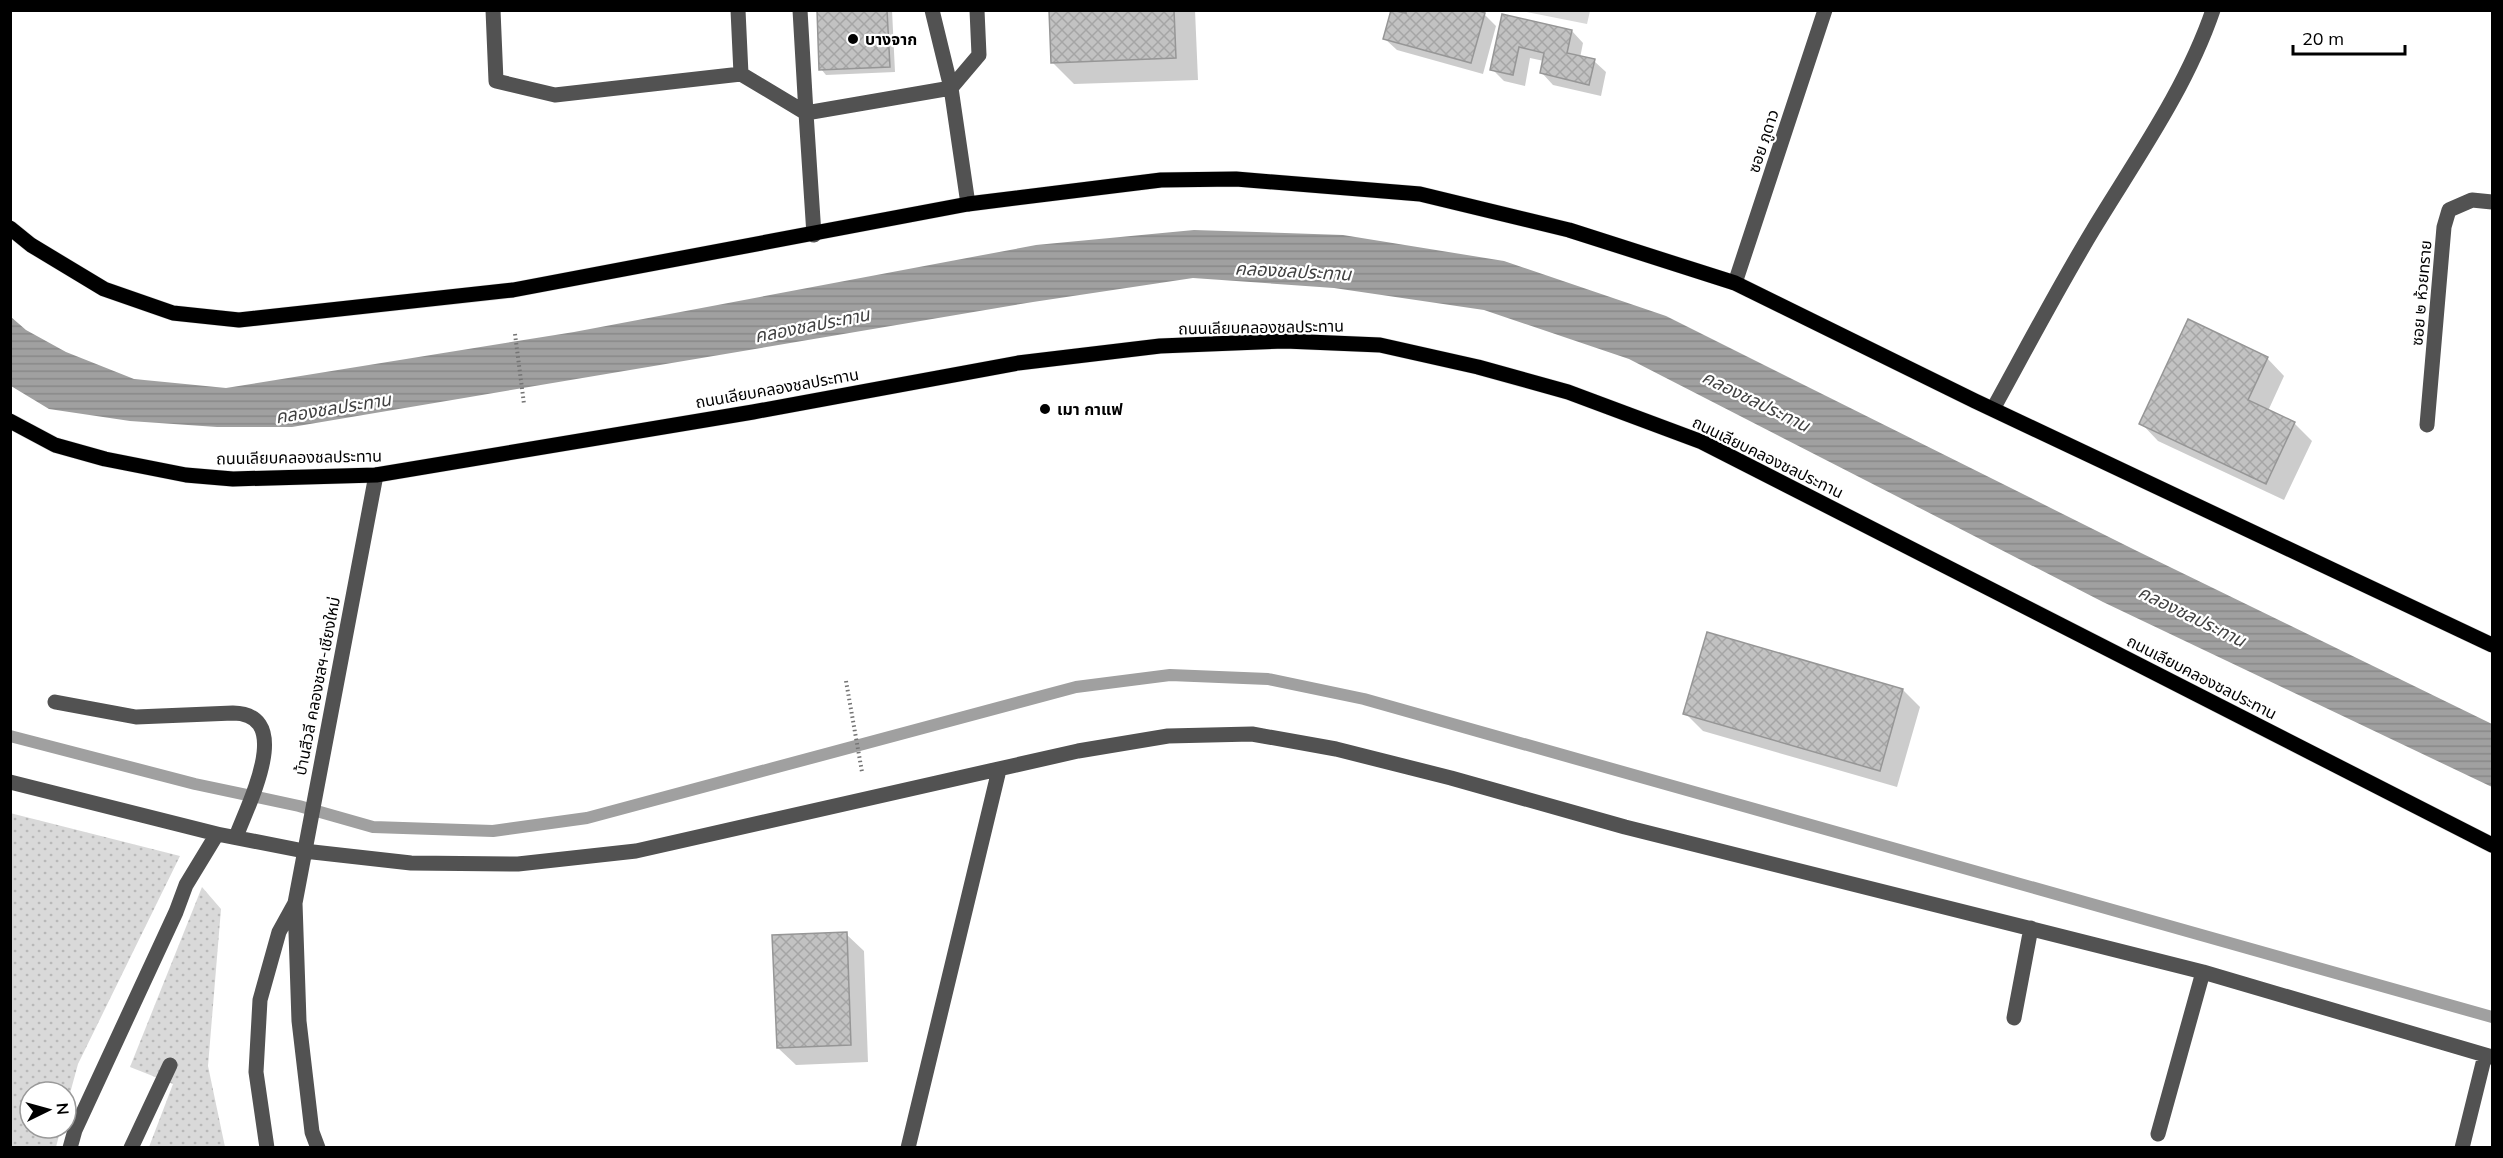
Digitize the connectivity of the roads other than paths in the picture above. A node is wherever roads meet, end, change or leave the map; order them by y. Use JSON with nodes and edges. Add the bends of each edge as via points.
{"nodes":[{"id":1,"x":494,"y":10,"type":"edge"},
{"id":2,"x":738,"y":10,"type":"edge"},
{"id":3,"x":800,"y":10,"type":"edge"},
{"id":4,"x":932,"y":10,"type":"edge"},
{"id":5,"x":977,"y":10,"type":"edge"},
{"id":6,"x":1825,"y":10,"type":"edge"},
{"id":7,"x":2212,"y":10,"type":"edge"},
{"id":8,"x":741,"y":74,"type":"junction"},
{"id":9,"x":951,"y":88,"type":"junction"},
{"id":10,"x":806,"y":113,"type":"junction"},
{"id":11,"x":2493,"y":202,"type":"edge"},
{"id":12,"x":968,"y":204,"type":"junction"},
{"id":13,"x":10,"y":228,"type":"edge"},
{"id":14,"x":814,"y":235,"type":"junction"},
{"id":15,"x":1735,"y":283,"type":"junction"},
{"id":16,"x":1993,"y":409,"type":"junction"},
{"id":17,"x":10,"y":421,"type":"edge"},
{"id":18,"x":2427,"y":425,"type":"dead end"},
{"id":19,"x":376,"y":475,"type":"junction"},
{"id":20,"x":2493,"y":645,"type":"edge"},
{"id":21,"x":55,"y":702,"type":"dead end"},
{"id":22,"x":999,"y":770,"type":"junction"},
{"id":23,"x":10,"y":782,"type":"edge"},
{"id":24,"x":218,"y":834,"type":"junction"},
{"id":25,"x":236,"y":837,"type":"junction"},
{"id":26,"x":2493,"y":845,"type":"edge"},
{"id":27,"x":304,"y":851,"type":"junction"},
{"id":28,"x":295,"y":903,"type":"junction"},
{"id":29,"x":2031,"y":928,"type":"junction"},
{"id":30,"x":2203,"y":972,"type":"junction"},
{"id":31,"x":2014,"y":1018,"type":"dead end"},
{"id":32,"x":2489,"y":1056,"type":"edge"},
{"id":33,"x":170,"y":1065,"type":"dead end"},
{"id":34,"x":2158,"y":1134,"type":"dead end"},
{"id":35,"x":70,"y":1148,"type":"edge"},
{"id":36,"x":131,"y":1148,"type":"edge"},
{"id":37,"x":267,"y":1148,"type":"edge"},
{"id":38,"x":318,"y":1148,"type":"edge"},
{"id":39,"x":908,"y":1148,"type":"edge"},
{"id":40,"x":2462,"y":1148,"type":"edge"}],
"edges":[{"from":1,"to":8,"type":"street","via":[[496,81],[555,95]]},
{"from":2,"to":8,"type":"street"},
{"from":3,"to":10,"type":"street"},
{"from":4,"to":9,"type":"street"},
{"from":5,"to":9,"type":"street","via":[[979,55]]},
{"from":6,"to":15,"type":"street","name":"ซอย ภูดาว"},
{"from":7,"to":16,"type":"street","via":[[2202,42],[2161,120],[2092,232]]},
{"from":8,"to":10,"type":"street"},
{"from":9,"to":10,"type":"street"},
{"from":9,"to":12,"type":"street"},
{"from":10,"to":14,"type":"street"},
{"from":11,"to":18,"type":"street","name":"ซอย ๒ ห้วยทราย","via":[[2472,200],[2449,210],[2444,227]]},
{"from":12,"to":14,"type":"main road"},
{"from":12,"to":15,"type":"main road","via":[[1161,180],[1236,179],[1420,194],[1569,230]]},
{"from":13,"to":14,"type":"main road","via":[[104,289],[173,313],[239,320],[513,290]]},
{"from":15,"to":16,"type":"main road"},
{"from":16,"to":20,"type":"main road"},
{"from":17,"to":19,"type":"main road","name":"ถนนเลียบคลองชลประทาน","via":[[55,445],[186,475]]},
{"from":19,"to":26,"type":"main road","name":"ถนนเลียบคลองชลประทาน","via":[[1018,363],[1160,346],[1285,341],[1380,345],[1568,392],[1702,442]]},
{"from":19,"to":27,"type":"street","name":"บ้านสีวลี คลองชลฯ-เชียงใหม่"},
{"from":21,"to":25,"type":"street","via":[[136,717],[244,713],[258,722],[266,747]]},
{"from":22,"to":27,"type":"street","via":[[636,851],[518,864],[411,863]]},
{"from":22,"to":29,"type":"street","via":[[1078,751],[1168,736],[1252,734],[1336,749],[1625,827]]},
{"from":22,"to":39,"type":"street"},
{"from":23,"to":24,"type":"street"},
{"from":24,"to":25,"type":"street"},
{"from":24,"to":35,"type":"street","via":[[186,885]]},
{"from":25,"to":27,"type":"street"},
{"from":27,"to":28,"type":"street","name":"บ้านสีวลี คลองชลฯ-เชียงใหม่"},
{"from":28,"to":37,"type":"street","name":"บ้านสีวลี คลองชลฯ-เชียงใหม่","via":[[279,932],[260,1000],[256,1072]]},
{"from":28,"to":38,"type":"street","name":"บ้านสีวลี คลองชลฯ-เชียงใหม่","via":[[299,1021],[312,1132]]},
{"from":29,"to":30,"type":"street"},
{"from":29,"to":31,"type":"street"},
{"from":30,"to":32,"type":"street"},
{"from":30,"to":34,"type":"street"},
{"from":32,"to":40,"type":"street"},
{"from":33,"to":36,"type":"street"}]}
